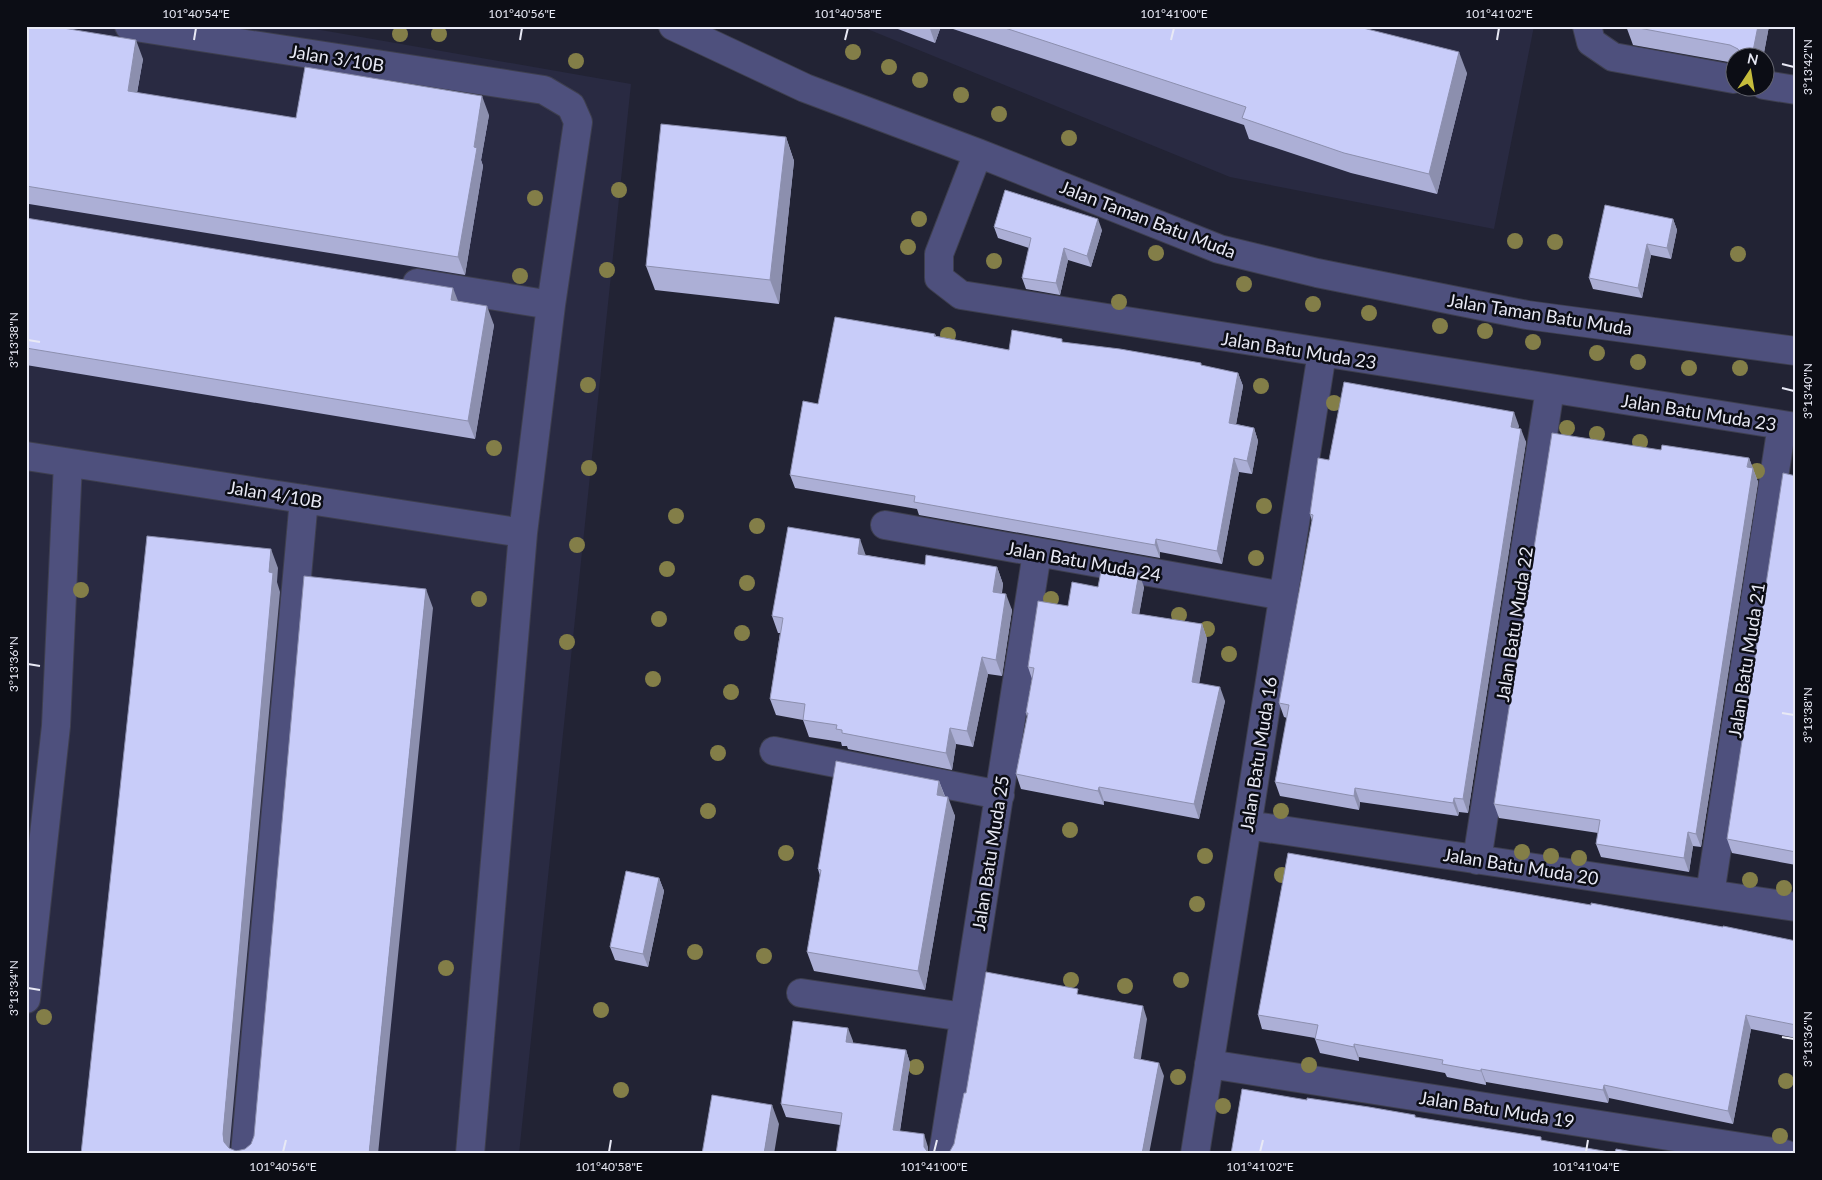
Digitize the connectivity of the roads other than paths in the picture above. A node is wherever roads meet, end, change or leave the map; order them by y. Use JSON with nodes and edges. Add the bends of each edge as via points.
{"nodes":[{"id":1,"x":129,"y":26,"type":"edge"},
{"id":2,"x":673,"y":26,"type":"edge"},
{"id":3,"x":1587,"y":26,"type":"edge"},
{"id":4,"x":1724,"y":77,"type":"edge"},
{"id":5,"x":1774,"y":87,"type":"edge"},
{"id":6,"x":1796,"y":90,"type":"edge"},
{"id":7,"x":978,"y":153,"type":"junction"},
{"id":8,"x":396,"y":280,"type":"edge"},
{"id":9,"x":551,"y":305,"type":"junction"},
{"id":10,"x":1796,"y":351,"type":"edge"},
{"id":11,"x":1322,"y":353,"type":"junction"},
{"id":12,"x":1550,"y":389,"type":"junction"},
{"id":13,"x":1789,"y":426,"type":"edge"},
{"id":14,"x":26,"y":456,"type":"edge"},
{"id":15,"x":68,"y":462,"type":"junction"},
{"id":16,"x":304,"y":499,"type":"junction"},
{"id":17,"x":885,"y":525,"type":"dead end"},
{"id":18,"x":523,"y":533,"type":"junction"},
{"id":19,"x":1037,"y":552,"type":"junction"},
{"id":20,"x":1284,"y":596,"type":"junction"},
{"id":21,"x":774,"y":751,"type":"dead end"},
{"id":22,"x":1000,"y":795,"type":"junction"},
{"id":23,"x":1247,"y":825,"type":"junction"},
{"id":24,"x":1477,"y":860,"type":"junction"},
{"id":25,"x":1710,"y":894,"type":"junction"},
{"id":26,"x":1796,"y":907,"type":"edge"},
{"id":27,"x":801,"y":993,"type":"dead end"},
{"id":28,"x":26,"y":999,"type":"edge"},
{"id":29,"x":964,"y":1017,"type":"junction"},
{"id":30,"x":1209,"y":1064,"type":"junction"},
{"id":31,"x":245,"y":1154,"type":"edge"},
{"id":32,"x":470,"y":1154,"type":"edge"},
{"id":33,"x":943,"y":1154,"type":"edge"},
{"id":34,"x":1195,"y":1154,"type":"edge"},
{"id":35,"x":1785,"y":1154,"type":"edge"}],
"edges":[{"from":1,"to":9,"type":"street","name":"Jalan 3/10B","via":[[544,90],[571,106],[578,122]]},
{"from":2,"to":7,"type":"street","name":"Jalan Taman Batu Muda","via":[[805,88]]},
{"from":3,"to":4,"type":"street","via":[[1591,42],[1613,57]]},
{"from":5,"to":6,"type":"street"},
{"from":7,"to":10,"type":"street","name":"Jalan Taman Batu Muda","via":[[1220,249],[1318,273],[1527,315]]},
{"from":7,"to":11,"type":"street","name":"Jalan Batu Muda 23","via":[[939,254],[940,278],[960,295]]},
{"from":8,"to":9,"type":"street"},
{"from":9,"to":18,"type":"street"},
{"from":11,"to":12,"type":"street","name":"Jalan Batu Muda 23"},
{"from":11,"to":20,"type":"street","name":"Jalan Batu Muda 16"},
{"from":12,"to":13,"type":"street","name":"Jalan Batu Muda 23"},
{"from":12,"to":24,"type":"street","name":"Jalan Batu Muda 22"},
{"from":13,"to":25,"type":"street","name":"Jalan Batu Muda 21"},
{"from":14,"to":15,"type":"street","name":"Jalan 4/10B"},
{"from":15,"to":16,"type":"street","name":"Jalan 4/10B"},
{"from":15,"to":28,"type":"street","via":[[56,726]]},
{"from":16,"to":18,"type":"street","name":"Jalan 4/10B"},
{"from":16,"to":31,"type":"street"},
{"from":17,"to":19,"type":"street","name":"Jalan Batu Muda 24"},
{"from":18,"to":32,"type":"street"},
{"from":19,"to":20,"type":"street","name":"Jalan Batu Muda 24"},
{"from":19,"to":22,"type":"street","name":"Jalan Batu Muda 25"},
{"from":20,"to":23,"type":"street","name":"Jalan Batu Muda 16"},
{"from":21,"to":22,"type":"street"},
{"from":22,"to":29,"type":"street","name":"Jalan Batu Muda 25"},
{"from":23,"to":24,"type":"street","name":"Jalan Batu Muda 20"},
{"from":23,"to":30,"type":"street","name":"Jalan Batu Muda 16"},
{"from":24,"to":25,"type":"street","name":"Jalan Batu Muda 20"},
{"from":25,"to":26,"type":"street","name":"Jalan Batu Muda 20"},
{"from":27,"to":29,"type":"street"},
{"from":29,"to":33,"type":"street","name":"Jalan Batu Muda 25"},
{"from":30,"to":34,"type":"street","name":"Jalan Batu Muda 16"},
{"from":30,"to":35,"type":"street","name":"Jalan Batu Muda 19"}]}
